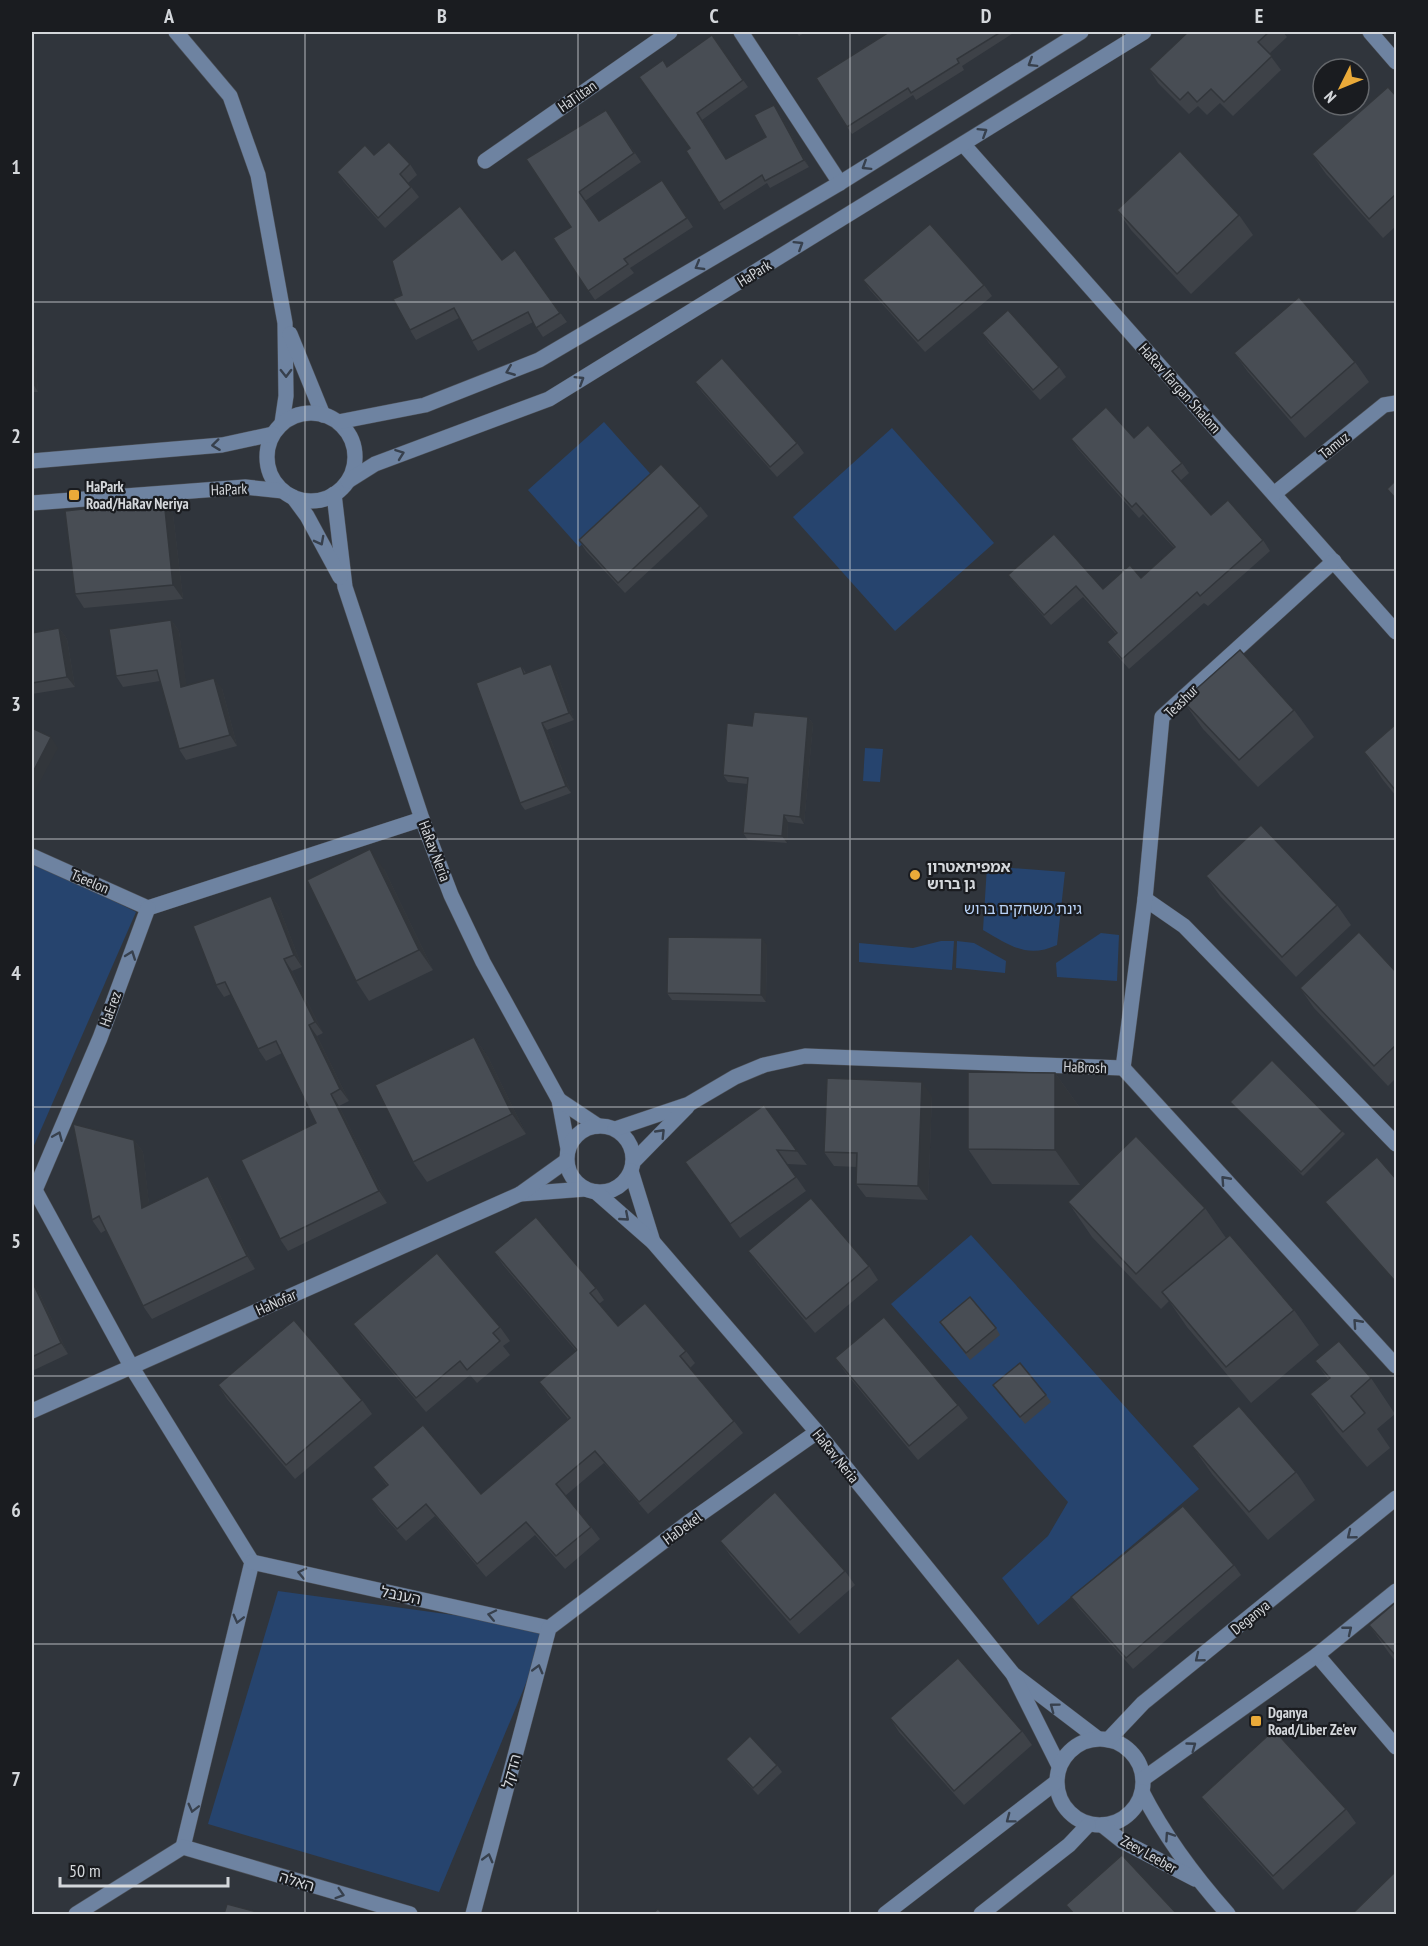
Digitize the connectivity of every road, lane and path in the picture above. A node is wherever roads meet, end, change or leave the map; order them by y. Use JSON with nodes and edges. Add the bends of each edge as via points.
{"nodes":[{"id":1,"x":176,"y":32,"type":"edge"},
{"id":2,"x":670,"y":32,"type":"edge"},
{"id":3,"x":741,"y":32,"type":"edge"},
{"id":4,"x":1081,"y":32,"type":"edge"},
{"id":5,"x":1144,"y":32,"type":"edge"},
{"id":6,"x":1370,"y":32,"type":"edge"},
{"id":7,"x":1396,"y":62,"type":"edge"},
{"id":8,"x":963,"y":144,"type":"junction"},
{"id":9,"x":485,"y":161,"type":"dead end"},
{"id":10,"x":840,"y":183,"type":"junction"},
{"id":11,"x":285,"y":323,"type":"junction"},
{"id":12,"x":1396,"y":403,"type":"edge"},
{"id":13,"x":323,"y":415,"type":"junction"},
{"id":14,"x":338,"y":422,"type":"junction"},
{"id":15,"x":278,"y":428,"type":"junction"},
{"id":16,"x":32,"y":461,"type":"edge"},
{"id":17,"x":348,"y":481,"type":"junction"},
{"id":18,"x":288,"y":494,"type":"junction"},
{"id":19,"x":334,"y":494,"type":"junction"},
{"id":20,"x":1274,"y":494,"type":"junction"},
{"id":21,"x":32,"y":503,"type":"edge"},
{"id":22,"x":1334,"y":561,"type":"junction"},
{"id":23,"x":345,"y":587,"type":"junction"},
{"id":24,"x":1396,"y":630,"type":"edge"},
{"id":25,"x":422,"y":819,"type":"junction"},
{"id":26,"x":32,"y":856,"type":"edge"},
{"id":27,"x":1145,"y":899,"type":"junction"},
{"id":28,"x":148,"y":908,"type":"junction"},
{"id":29,"x":1124,"y":1068,"type":"junction"},
{"id":30,"x":559,"y":1100,"type":"junction"},
{"id":31,"x":689,"y":1104,"type":"junction"},
{"id":32,"x":598,"y":1126,"type":"junction"},
{"id":33,"x":615,"y":1129,"type":"junction"},
{"id":34,"x":1396,"y":1144,"type":"edge"},
{"id":35,"x":567,"y":1155,"type":"junction"},
{"id":36,"x":632,"y":1167,"type":"junction"},
{"id":37,"x":33,"y":1189,"type":"edge"},
{"id":38,"x":590,"y":1190,"type":"junction"},
{"id":39,"x":520,"y":1194,"type":"junction"},
{"id":40,"x":653,"y":1242,"type":"junction"},
{"id":41,"x":131,"y":1366,"type":"junction"},
{"id":42,"x":1396,"y":1366,"type":"edge"},
{"id":43,"x":32,"y":1412,"type":"edge"},
{"id":44,"x":817,"y":1431,"type":"junction"},
{"id":45,"x":1396,"y":1498,"type":"edge"},
{"id":46,"x":252,"y":1562,"type":"junction"},
{"id":47,"x":1396,"y":1591,"type":"edge"},
{"id":48,"x":549,"y":1628,"type":"junction"},
{"id":49,"x":1317,"y":1655,"type":"junction"},
{"id":50,"x":1013,"y":1674,"type":"junction"},
{"id":51,"x":1102,"y":1739,"type":"junction"},
{"id":52,"x":1396,"y":1747,"type":"edge"},
{"id":53,"x":1059,"y":1766,"type":"junction"},
{"id":54,"x":1055,"y":1783,"type":"junction"},
{"id":55,"x":1143,"y":1785,"type":"junction"},
{"id":56,"x":1095,"y":1825,"type":"junction"},
{"id":57,"x":183,"y":1847,"type":"junction"},
{"id":58,"x":1198,"y":1880,"type":"junction"},
{"id":59,"x":76,"y":1914,"type":"edge"},
{"id":60,"x":410,"y":1914,"type":"edge"},
{"id":61,"x":473,"y":1914,"type":"edge"},
{"id":62,"x":885,"y":1914,"type":"edge"},
{"id":63,"x":981,"y":1914,"type":"edge"},
{"id":64,"x":1228,"y":1914,"type":"edge"}],
"edges":[{"from":1,"to":11,"type":"street","via":[[230,96],[258,175]]},
{"from":2,"to":9,"type":"street","name":"HaTiltan"},
{"from":3,"to":10,"type":"street"},
{"from":4,"to":10,"type":"street","one_way":true},
{"from":8,"to":5,"type":"street","name":"HaPark","one_way":true},
{"from":6,"to":7,"type":"street"},
{"from":17,"to":8,"type":"street","name":"HaPark","one_way":true,"via":[[375,464],[549,399]]},
{"from":8,"to":20,"type":"street","name":"HaRav Ifargan Shalom"},
{"from":10,"to":14,"type":"street","one_way":true,"via":[[539,360],[425,405]]},
{"from":11,"to":13,"type":"street"},
{"from":11,"to":15,"type":"street","one_way":true,"via":[[286,396]]},
{"from":12,"to":20,"type":"street","name":"Tamuz","via":[[1384,405]]},
{"from":13,"to":14,"type":"street"},
{"from":13,"to":15,"type":"street","via":[[308,413]]},
{"from":14,"to":17,"type":"street","via":[[353,444],[354,469]]},
{"from":15,"to":16,"type":"street","one_way":true,"via":[[222,446]]},
{"from":15,"to":18,"type":"street","via":[[267,458],[272,476]]},
{"from":17,"to":19,"type":"street"},
{"from":18,"to":19,"type":"street","via":[[315,501]]},
{"from":18,"to":21,"type":"street","name":"HaPark","via":[[245,487]]},
{"from":18,"to":23,"type":"street","name":"HaRav Neria","one_way":true,"via":[[307,516]]},
{"from":19,"to":23,"type":"street","name":"HaRav Neria"},
{"from":20,"to":22,"type":"street","name":"HaRav Ifargan Shalom"},
{"from":22,"to":24,"type":"street","name":"HaRav Ifargan Shalom"},
{"from":22,"to":27,"type":"street","name":"Teashur","via":[[1162,717]]},
{"from":23,"to":25,"type":"street","name":"HaRav Neria"},
{"from":25,"to":28,"type":"street"},
{"from":25,"to":30,"type":"street","name":"HaRav Neria","via":[[451,895],[483,962]]},
{"from":26,"to":28,"type":"street","name":"Tseelon"},
{"from":27,"to":29,"type":"street","name":"Teashur"},
{"from":27,"to":34,"type":"street","via":[[1184,926]]},
{"from":37,"to":28,"type":"street","name":"HaErez","one_way":true,"via":[[100,1038]]},
{"from":29,"to":31,"type":"street","name":"HaBrosh","via":[[805,1056],[764,1065],[735,1077]]},
{"from":42,"to":29,"type":"street","name":"HaBrosh","one_way":true},
{"from":30,"to":32,"type":"street","name":"HaRav Neria"},
{"from":30,"to":35,"type":"street","name":"HaRav Neria"},
{"from":31,"to":33,"type":"street","name":"HaBrosh"},
{"from":36,"to":31,"type":"street","name":"HaBrosh","one_way":true},
{"from":32,"to":33,"type":"street"},
{"from":32,"to":35,"type":"street","via":[[581,1131]]},
{"from":33,"to":36,"type":"street","via":[[628,1142]]},
{"from":35,"to":38,"type":"street","via":[[569,1172]]},
{"from":35,"to":39,"type":"street","name":"HaNofar"},
{"from":36,"to":38,"type":"street","via":[[618,1187]]},
{"from":36,"to":40,"type":"street","name":"HaRav Neria"},
{"from":37,"to":41,"type":"street","name":"HaErez"},
{"from":38,"to":39,"type":"street","name":"HaNofar"},
{"from":38,"to":40,"type":"street","name":"HaRav Neria","one_way":true},
{"from":39,"to":41,"type":"street","name":"HaNofar"},
{"from":40,"to":44,"type":"street","name":"HaRav Neria"},
{"from":41,"to":43,"type":"street","name":"HaNofar"},
{"from":41,"to":46,"type":"street","name":"HaErez"},
{"from":44,"to":48,"type":"street","name":"HaDekel","via":[[688,1522]]},
{"from":44,"to":50,"type":"street","name":"HaRav Neria"},
{"from":45,"to":51,"type":"street","name":"Deganya","one_way":true},
{"from":48,"to":46,"type":"street","name":"הענבל","one_way":true},
{"from":46,"to":57,"type":"street","one_way":true},
{"from":49,"to":47,"type":"street","one_way":true},
{"from":61,"to":48,"type":"street","name":"הדקל","one_way":true},
{"from":49,"to":52,"type":"street"},
{"from":55,"to":49,"type":"street","one_way":true},
{"from":51,"to":50,"type":"street","name":"HaRav Neria","one_way":true},
{"from":50,"to":53,"type":"street","name":"HaRav Neria"},
{"from":51,"to":53,"type":"street","via":[[1074,1746]]},
{"from":51,"to":55,"type":"street","via":[[1120,1743],[1132,1752],[1140,1765]]},
{"from":53,"to":54,"type":"street"},
{"from":54,"to":56,"type":"street","via":[[1064,1806],[1073,1816]]},
{"from":54,"to":62,"type":"street","one_way":true},
{"from":55,"to":56,"type":"street","via":[[1129,1814],[1116,1822]]},
{"from":58,"to":55,"type":"street","name":"Zeev Leeber","one_way":true,"via":[[1154,1815]]},
{"from":56,"to":58,"type":"street","name":"Zeev Leeber"},
{"from":56,"to":63,"type":"street"},
{"from":57,"to":59,"type":"street"},
{"from":57,"to":60,"type":"street","name":"האלה","one_way":true},
{"from":58,"to":64,"type":"street","name":"Zeev Leeber"}]}
